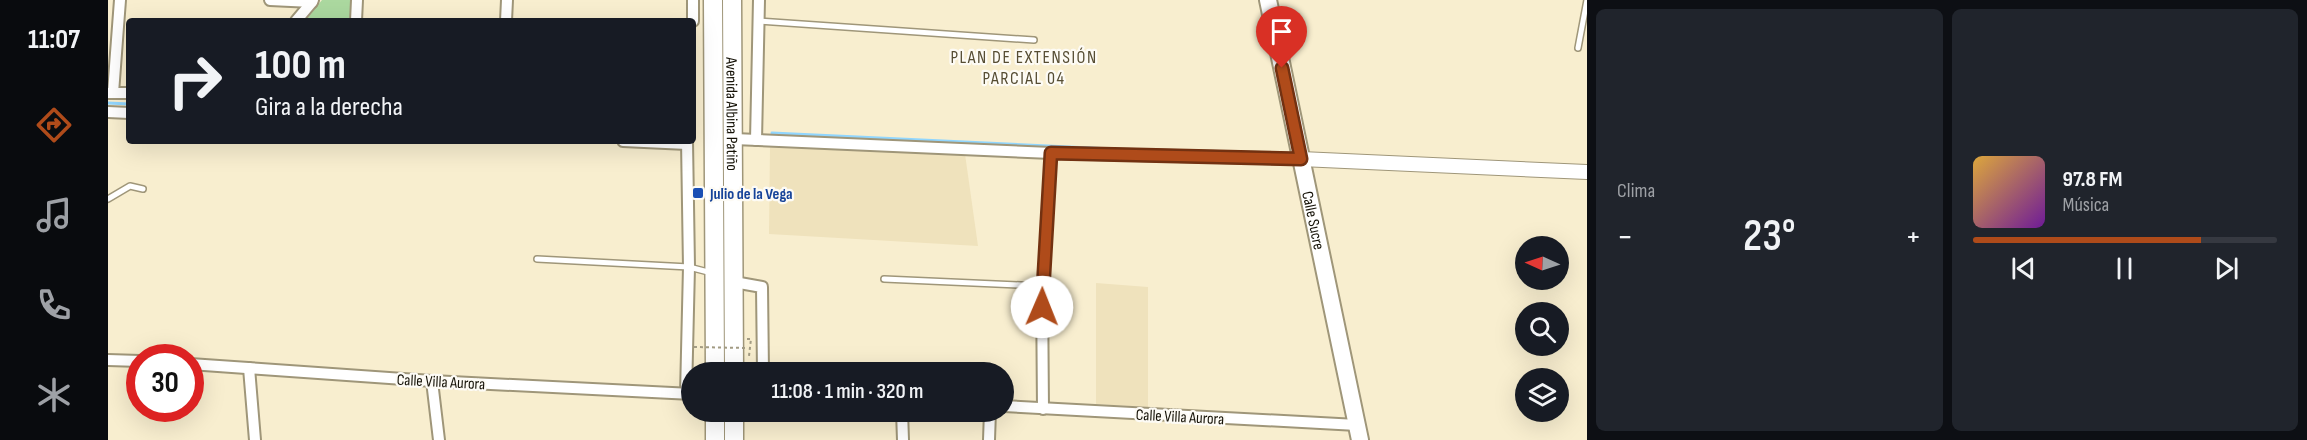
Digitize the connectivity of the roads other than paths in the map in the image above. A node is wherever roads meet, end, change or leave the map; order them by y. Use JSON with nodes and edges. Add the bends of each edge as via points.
{"nodes":[{"id":1,"x":120,"y":0,"type":"edge"},
{"id":2,"x":270,"y":0,"type":"edge"},
{"id":3,"x":357,"y":0,"type":"edge"},
{"id":4,"x":507,"y":0,"type":"edge"},
{"id":5,"x":693,"y":0,"type":"edge"},
{"id":6,"x":713,"y":0,"type":"edge"},
{"id":7,"x":732,"y":0,"type":"edge"},
{"id":8,"x":759,"y":0,"type":"edge"},
{"id":9,"x":1268,"y":0,"type":"edge"},
{"id":10,"x":1587,"y":0,"type":"edge"},
{"id":11,"x":313,"y":1,"type":"edge"},
{"id":12,"x":299,"y":18,"type":"edge"},
{"id":13,"x":356,"y":18,"type":"edge"},
{"id":14,"x":506,"y":18,"type":"edge"},
{"id":15,"x":693,"y":18,"type":"edge"},
{"id":16,"x":759,"y":21,"type":"junction"},
{"id":17,"x":1034,"y":40,"type":"dead end"},
{"id":18,"x":1578,"y":48,"type":"dead end"},
{"id":19,"x":111,"y":93,"type":"edge"},
{"id":20,"x":108,"y":112,"type":"edge"},
{"id":21,"x":126,"y":113,"type":"edge"},
{"id":22,"x":734,"y":139,"type":"junction"},
{"id":23,"x":756,"y":140,"type":"junction"},
{"id":24,"x":687,"y":144,"type":"edge"},
{"id":25,"x":1051,"y":153,"type":"junction"},
{"id":26,"x":1301,"y":159,"type":"junction"},
{"id":27,"x":1587,"y":172,"type":"edge"},
{"id":28,"x":143,"y":189,"type":"dead end"},
{"id":29,"x":108,"y":199,"type":"edge"},
{"id":30,"x":537,"y":259,"type":"dead end"},
{"id":31,"x":688,"y":267,"type":"junction"},
{"id":32,"x":714,"y":273,"type":"junction"},
{"id":33,"x":884,"y":279,"type":"dead end"},
{"id":34,"x":734,"y":282,"type":"junction"},
{"id":35,"x":1042,"y":286,"type":"junction"},
{"id":36,"x":108,"y":360,"type":"edge"},
{"id":37,"x":126,"y":361,"type":"edge"},
{"id":38,"x":689,"y":362,"type":"edge"},
{"id":39,"x":715,"y":362,"type":"edge"},
{"id":40,"x":734,"y":362,"type":"edge"},
{"id":41,"x":763,"y":362,"type":"edge"},
{"id":42,"x":204,"y":365,"type":"edge"},
{"id":43,"x":249,"y":368,"type":"junction"},
{"id":44,"x":432,"y":381,"type":"junction"},
{"id":45,"x":681,"y":394,"type":"edge"},
{"id":46,"x":1014,"y":407,"type":"edge"},
{"id":47,"x":1043,"y":409,"type":"junction"},
{"id":48,"x":715,"y":422,"type":"edge"},
{"id":49,"x":734,"y":422,"type":"edge"},
{"id":50,"x":902,"y":422,"type":"edge"},
{"id":51,"x":989,"y":422,"type":"edge"},
{"id":52,"x":1358,"y":433,"type":"edge"},
{"id":53,"x":255,"y":440,"type":"edge"},
{"id":54,"x":439,"y":440,"type":"edge"},
{"id":55,"x":715,"y":440,"type":"edge"},
{"id":56,"x":734,"y":440,"type":"edge"},
{"id":57,"x":903,"y":440,"type":"edge"},
{"id":58,"x":988,"y":440,"type":"edge"}],
"edges":[{"from":1,"to":19,"type":"street"},
{"from":2,"to":11,"type":"street"},
{"from":3,"to":13,"type":"street"},
{"from":4,"to":14,"type":"street"},
{"from":5,"to":15,"type":"street"},
{"from":6,"to":32,"type":"highway","name":"Avenida Albina Patiño"},
{"from":7,"to":22,"type":"highway","name":"Avenida Albina Patiño"},
{"from":8,"to":16,"type":"street"},
{"from":9,"to":26,"type":"main road","name":"Calle Sucre"},
{"from":10,"to":18,"type":"lane"},
{"from":11,"to":12,"type":"street"},
{"from":16,"to":17,"type":"lane"},
{"from":16,"to":23,"type":"street"},
{"from":20,"to":21,"type":"street"},
{"from":22,"to":23,"type":"street"},
{"from":22,"to":34,"type":"highway","name":"Avenida Albina Patiño"},
{"from":23,"to":25,"type":"street"},
{"from":24,"to":31,"type":"street"},
{"from":25,"to":26,"type":"street"},
{"from":25,"to":35,"type":"lane"},
{"from":26,"to":27,"type":"street"},
{"from":26,"to":52,"type":"main road","name":"Calle Sucre"},
{"from":28,"to":29,"type":"lane","via":[[130,186]]},
{"from":30,"to":31,"type":"lane"},
{"from":31,"to":32,"type":"lane"},
{"from":31,"to":38,"type":"street"},
{"from":32,"to":39,"type":"highway","name":"Avenida Albina Patiño"},
{"from":33,"to":35,"type":"lane"},
{"from":34,"to":40,"type":"highway","name":"Avenida Albina Patiño"},
{"from":34,"to":41,"type":"street","via":[[762,287]]},
{"from":35,"to":47,"type":"street"},
{"from":36,"to":37,"type":"street"},
{"from":42,"to":43,"type":"street","name":"Calle Villa Aurora"},
{"from":43,"to":44,"type":"street","name":"Calle Villa Aurora"},
{"from":43,"to":53,"type":"street"},
{"from":44,"to":45,"type":"street","name":"Calle Villa Aurora"},
{"from":44,"to":54,"type":"street"},
{"from":46,"to":47,"type":"street","name":"Calle Villa Aurora"},
{"from":47,"to":52,"type":"street","name":"Calle Villa Aurora"},
{"from":48,"to":55,"type":"highway"},
{"from":49,"to":56,"type":"highway"},
{"from":50,"to":57,"type":"street"},
{"from":51,"to":58,"type":"street"}]}
